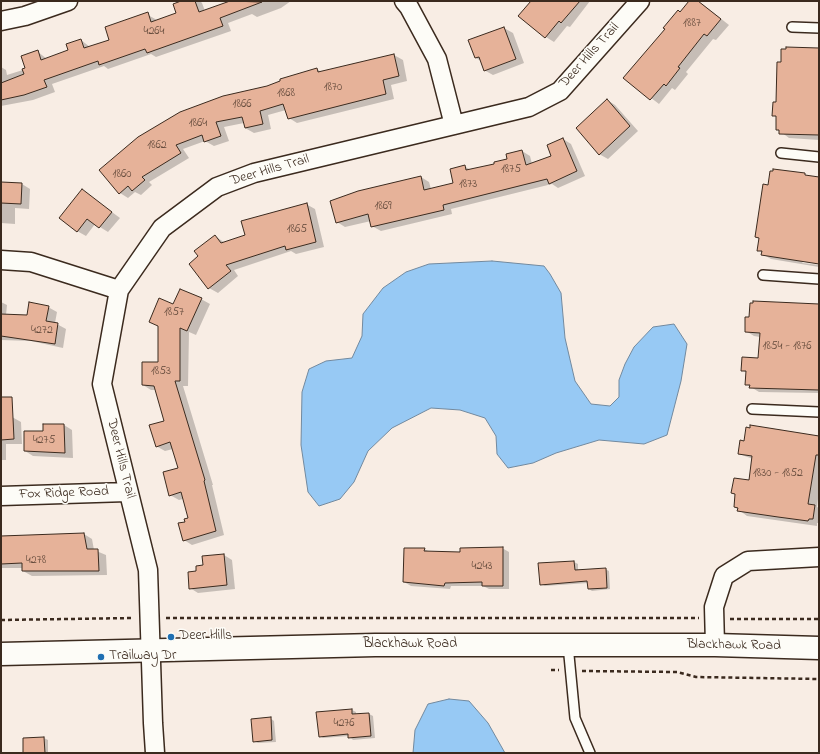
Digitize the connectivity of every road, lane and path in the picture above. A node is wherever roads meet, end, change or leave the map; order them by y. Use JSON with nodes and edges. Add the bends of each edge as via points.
{"nodes":[{"id":1,"x":68,"y":1,"type":"edge"},
{"id":2,"x":404,"y":1,"type":"edge"},
{"id":3,"x":640,"y":1,"type":"edge"},
{"id":4,"x":1,"y":21,"type":"edge"},
{"id":5,"x":792,"y":27,"type":"dead end"},
{"id":6,"x":819,"y":28,"type":"edge"},
{"id":7,"x":454,"y":125,"type":"junction"},
{"id":8,"x":781,"y":152,"type":"dead end"},
{"id":9,"x":819,"y":156,"type":"edge"},
{"id":10,"x":1,"y":260,"type":"edge"},
{"id":11,"x":763,"y":275,"type":"dead end"},
{"id":12,"x":819,"y":280,"type":"edge"},
{"id":13,"x":120,"y":290,"type":"junction"},
{"id":14,"x":752,"y":409,"type":"dead end"},
{"id":15,"x":819,"y":412,"type":"edge"},
{"id":16,"x":127,"y":492,"type":"junction"},
{"id":17,"x":1,"y":496,"type":"edge"},
{"id":18,"x":819,"y":557,"type":"edge"},
{"id":19,"x":150,"y":618,"type":"junction"},
{"id":20,"x":714,"y":618,"type":"junction"},
{"id":21,"x":819,"y":619,"type":"edge"},
{"id":22,"x":1,"y":620,"type":"edge"},
{"id":23,"x":568,"y":645,"type":"junction"},
{"id":24,"x":715,"y":645,"type":"junction"},
{"id":25,"x":819,"y":648,"type":"edge"},
{"id":26,"x":152,"y":649,"type":"junction"},
{"id":27,"x":1,"y":654,"type":"edge"},
{"id":28,"x":551,"y":670,"type":"dead end"},
{"id":29,"x":569,"y":670,"type":"junction"},
{"id":30,"x":819,"y":679,"type":"edge"},
{"id":31,"x":155,"y":753,"type":"edge"},
{"id":32,"x":590,"y":753,"type":"edge"}],
"edges":[{"from":1,"to":4,"type":"street","via":[[25,16]]},
{"from":2,"to":7,"type":"street","via":[[437,59]]},
{"from":3,"to":7,"type":"street","name":"Deer Hills Trail","via":[[560,91],[529,107]]},
{"from":5,"to":6,"type":"lane"},
{"from":7,"to":13,"type":"street","name":"Deer Hills Trail","via":[[254,173],[217,187],[162,228]]},
{"from":8,"to":9,"type":"lane"},
{"from":10,"to":13,"type":"street","via":[[31,262]]},
{"from":11,"to":12,"type":"lane"},
{"from":13,"to":16,"type":"street","name":"Deer Hills Trail","via":[[102,384]]},
{"from":14,"to":15,"type":"lane"},
{"from":16,"to":17,"type":"street","name":"Fox Ridge Road"},
{"from":16,"to":19,"type":"street","name":"Deer Hills Trail","via":[[148,570]]},
{"from":18,"to":20,"type":"street","via":[[748,561],[724,576],[714,607]]},
{"from":19,"to":20,"type":"path"},
{"from":19,"to":22,"type":"path"},
{"from":19,"to":26,"type":"street","name":"Deer Hills Trail"},
{"from":20,"to":21,"type":"path"},
{"from":20,"to":24,"type":"street"},
{"from":23,"to":24,"type":"street","name":"Blackhawk Road"},
{"from":23,"to":26,"type":"street","name":"Blackhawk Road"},
{"from":23,"to":29,"type":"lane"},
{"from":24,"to":25,"type":"street","name":"Blackhawk Road"},
{"from":26,"to":27,"type":"street","name":"Blackhawk Road"},
{"from":26,"to":31,"type":"street","name":"Deer Hills Trail"},
{"from":28,"to":29,"type":"path"},
{"from":29,"to":30,"type":"path","via":[[676,672],[696,677]]},
{"from":29,"to":32,"type":"lane","via":[[575,718]]}]}
